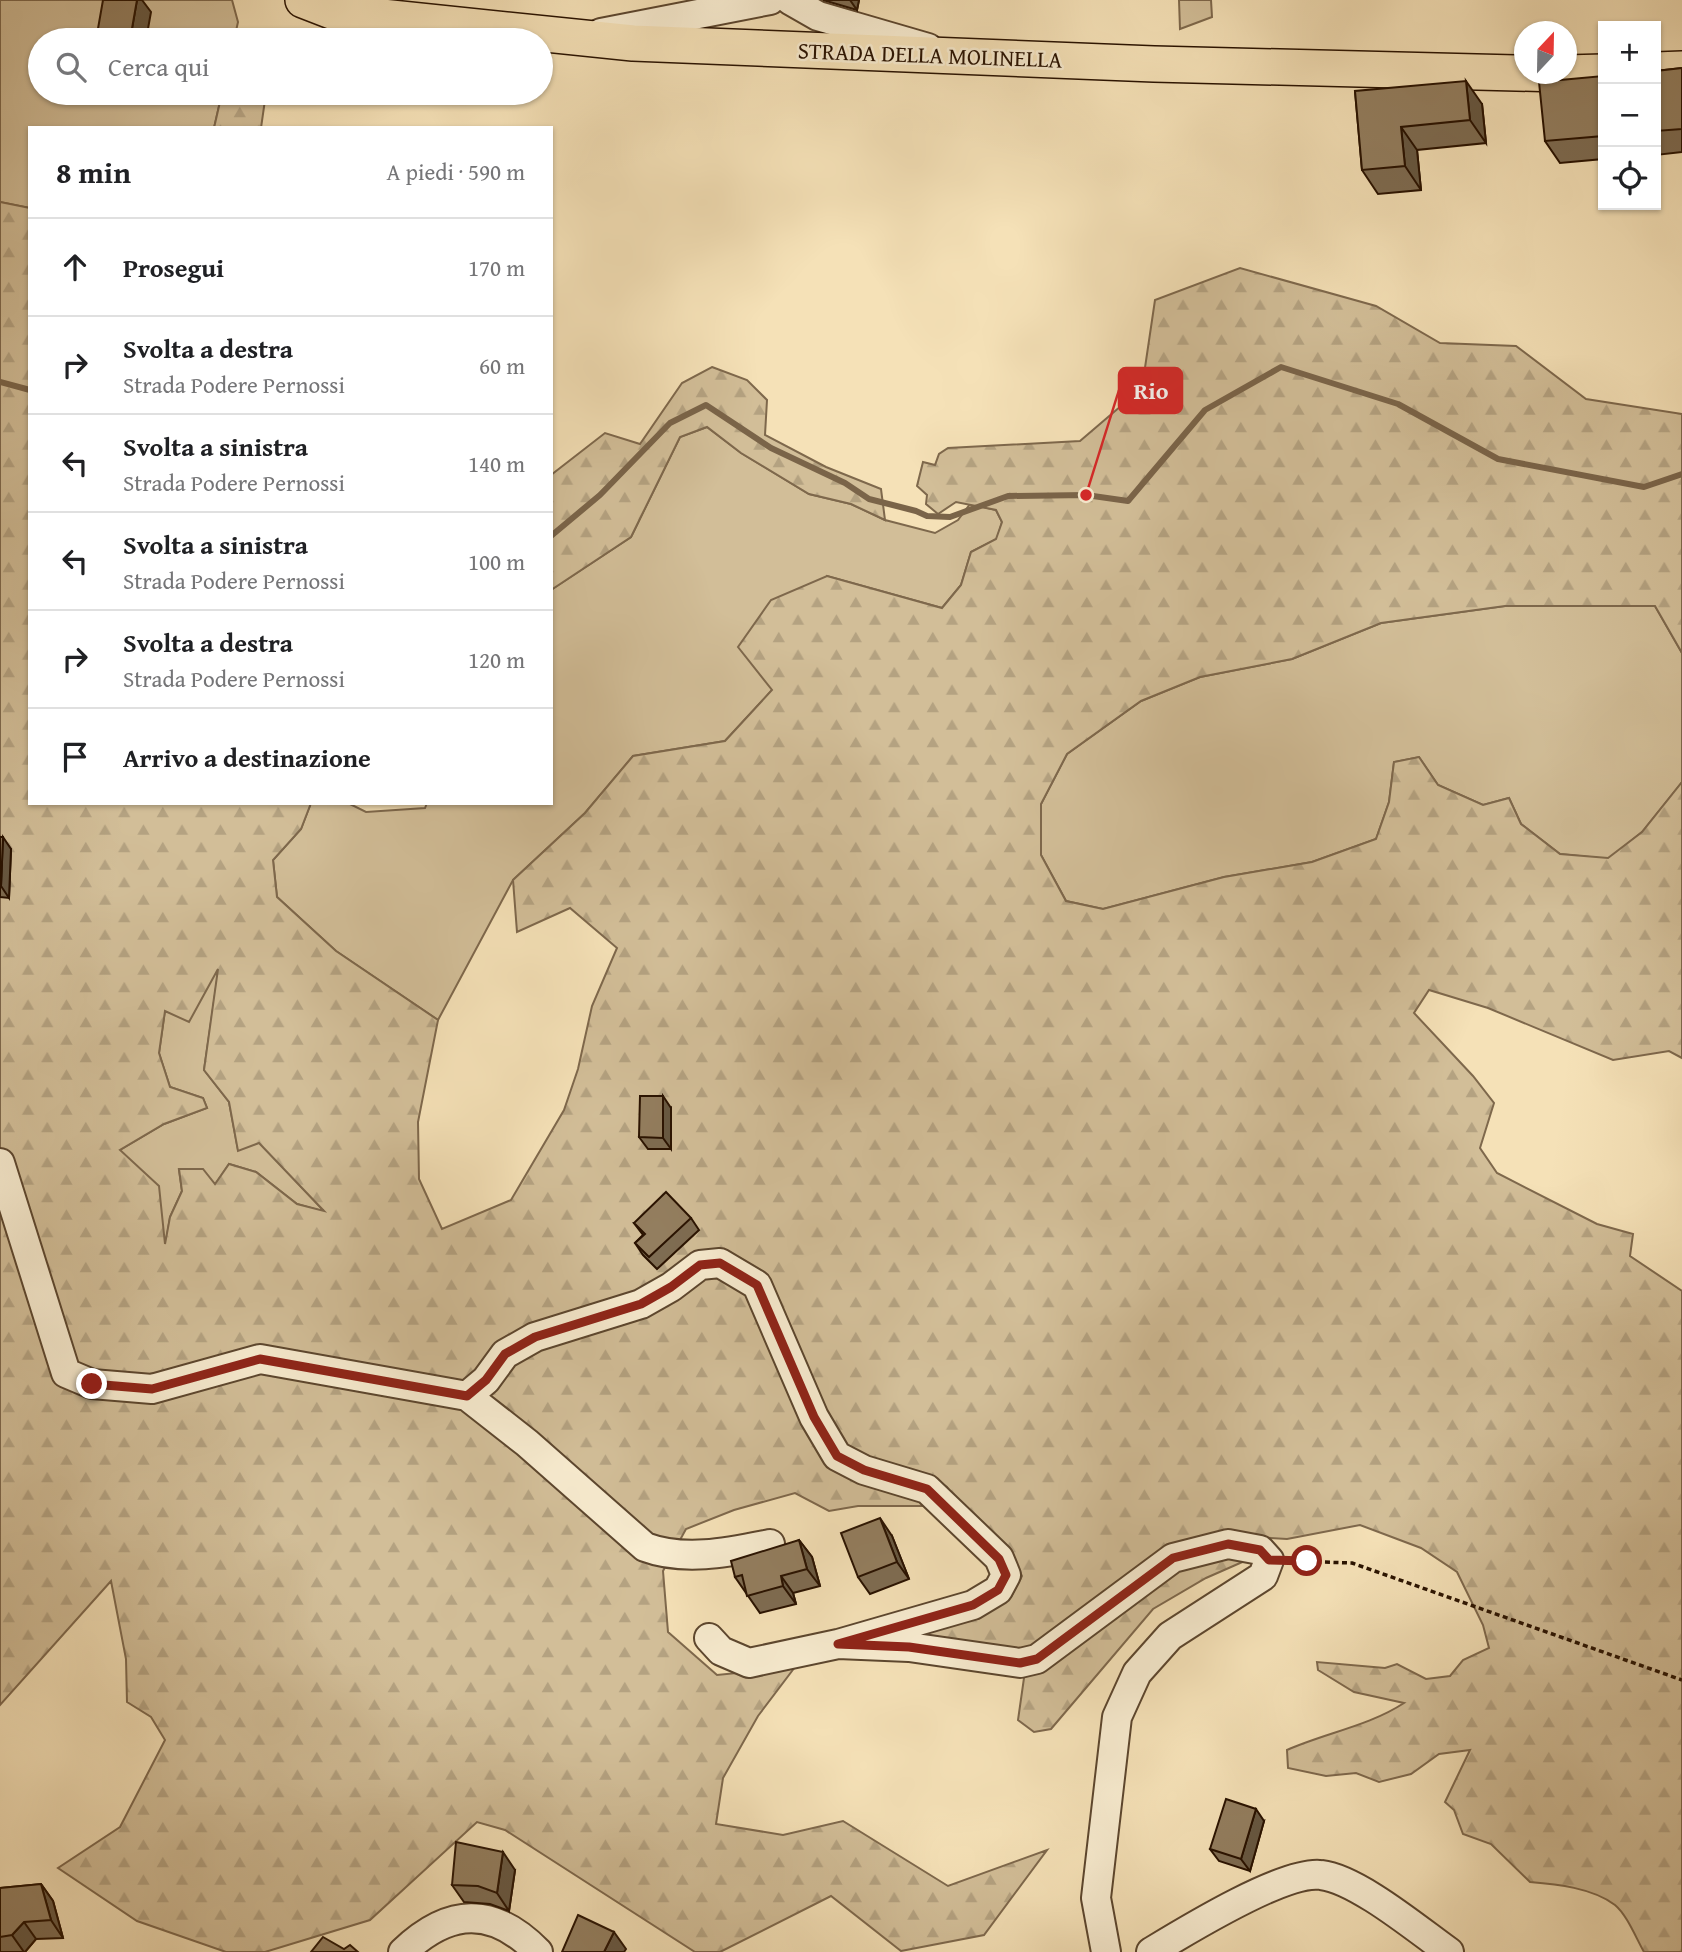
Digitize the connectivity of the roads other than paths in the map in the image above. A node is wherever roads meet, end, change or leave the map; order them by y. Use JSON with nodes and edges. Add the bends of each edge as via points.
{"nodes":[{"id":1,"x":303,"y":0,"type":"edge"},
{"id":2,"x":770,"y":0,"type":"edge"},
{"id":3,"x":790,"y":0,"type":"edge"},
{"id":4,"x":493,"y":28,"type":"edge"},
{"id":5,"x":553,"y":34,"type":"edge"},
{"id":6,"x":582,"y":37,"type":"junction"},
{"id":7,"x":950,"y":55,"type":"junction"},
{"id":8,"x":1682,"y":69,"type":"edge"},
{"id":9,"x":1661,"y":70,"type":"edge"},
{"id":10,"x":1598,"y":72,"type":"edge"},
{"id":11,"x":1514,"y":73,"type":"edge"},
{"id":12,"x":1577,"y":73,"type":"edge"},
{"id":13,"x":0,"y":1163,"type":"edge"},
{"id":14,"x":467,"y":1396,"type":"junction"},
{"id":15,"x":770,"y":1544,"type":"dead end"},
{"id":16,"x":709,"y":1638,"type":"dead end"},
{"id":17,"x":838,"y":1644,"type":"junction"},
{"id":18,"x":403,"y":1952,"type":"edge"},
{"id":19,"x":538,"y":1952,"type":"edge"},
{"id":20,"x":1106,"y":1952,"type":"edge"},
{"id":21,"x":1151,"y":1952,"type":"edge"},
{"id":22,"x":1449,"y":1952,"type":"edge"}],
"edges":[{"from":1,"to":4,"type":"main road","name":"STRADA DELLA MOLINELLA","via":[[334,12]]},
{"from":2,"to":6,"type":"street"},
{"from":3,"to":7,"type":"street","via":[[818,16]]},
{"from":5,"to":6,"type":"main road","name":"STRADA DELLA MOLINELLA"},
{"from":6,"to":7,"type":"main road","name":"STRADA DELLA MOLINELLA","via":[[633,43]]},
{"from":7,"to":11,"type":"main road","name":"STRADA DELLA MOLINELLA"},
{"from":8,"to":9,"type":"main road"},
{"from":10,"to":12,"type":"main road"},
{"from":13,"to":14,"type":"street","via":[[66,1373],[92,1384],[152,1389],[260,1359]]},
{"from":14,"to":15,"type":"street","via":[[645,1547],[662,1553],[720,1553]]},
{"from":14,"to":17,"type":"street","via":[[505,1354],[535,1337],[641,1304],[700,1265],[720,1263],[757,1285],[814,1417],[837,1456],[864,1470],[927,1489],[999,1559],[1006,1575],[998,1590],[973,1605]]},
{"from":16,"to":17,"type":"street","via":[[722,1651],[749,1664]]},
{"from":17,"to":20,"type":"street","via":[[909,1647],[1020,1663],[1037,1659],[1173,1558],[1228,1544],[1260,1550],[1269,1560],[1264,1576],[1170,1636],[1137,1673],[1117,1717],[1096,1898]]},
{"from":18,"to":19,"type":"street","via":[[422,1933],[459,1916],[501,1922]]},
{"from":21,"to":22,"type":"street","via":[[1253,1889],[1320,1874],[1352,1885]]}]}
